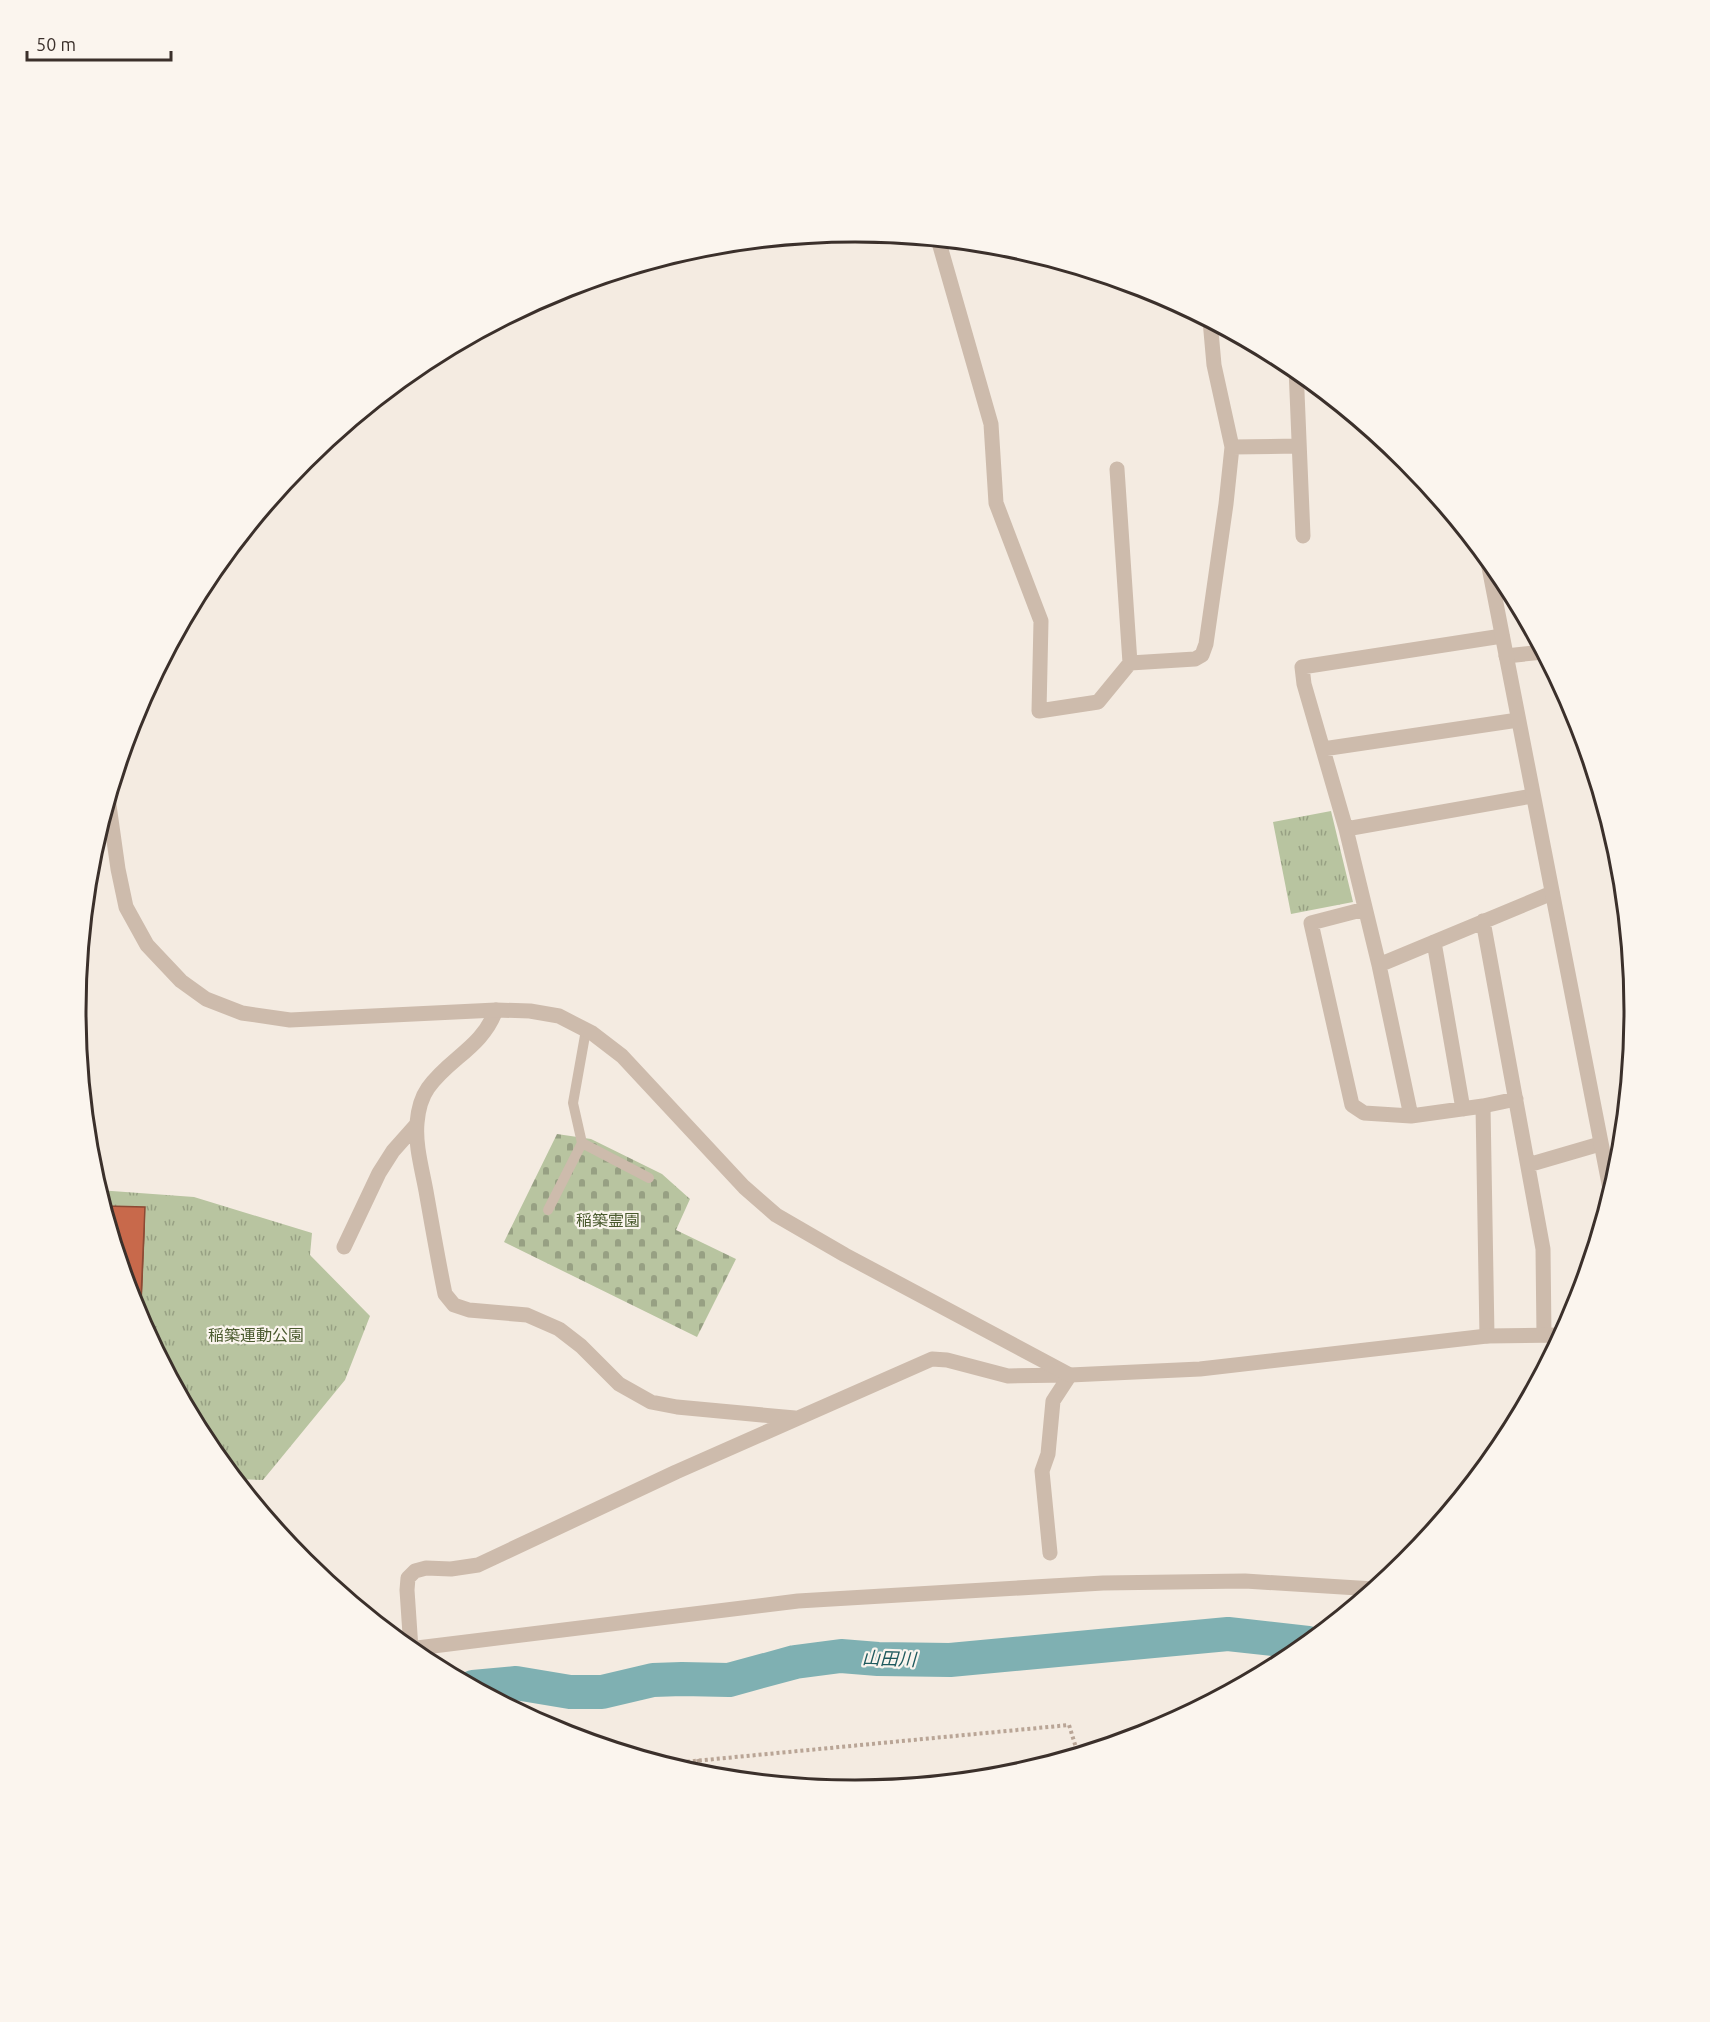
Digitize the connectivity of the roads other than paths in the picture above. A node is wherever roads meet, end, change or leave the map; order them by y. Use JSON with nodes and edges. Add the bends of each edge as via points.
{"nodes":[{"id":1,"x":941,"y":247,"type":"edge"},
{"id":2,"x":1211,"y":329,"type":"edge"},
{"id":3,"x":1296,"y":381,"type":"edge"},
{"id":4,"x":1298,"y":446,"type":"junction"},
{"id":5,"x":1232,"y":447,"type":"junction"},
{"id":6,"x":1117,"y":469,"type":"dead end"},
{"id":7,"x":1303,"y":536,"type":"dead end"},
{"id":8,"x":1491,"y":578,"type":"edge"},
{"id":9,"x":1502,"y":636,"type":"junction"},
{"id":10,"x":1535,"y":653,"type":"edge"},
{"id":11,"x":1506,"y":656,"type":"junction"},
{"id":12,"x":1130,"y":663,"type":"junction"},
{"id":13,"x":1518,"y":720,"type":"junction"},
{"id":14,"x":1323,"y":749,"type":"junction"},
{"id":15,"x":1532,"y":796,"type":"junction"},
{"id":16,"x":111,"y":817,"type":"edge"},
{"id":17,"x":1346,"y":829,"type":"junction"},
{"id":18,"x":1552,"y":893,"type":"junction"},
{"id":19,"x":1365,"y":909,"type":"junction"},
{"id":20,"x":1483,"y":921,"type":"junction"},
{"id":21,"x":1434,"y":942,"type":"junction"},
{"id":22,"x":1379,"y":965,"type":"junction"},
{"id":23,"x":496,"y":1010,"type":"junction"},
{"id":24,"x":586,"y":1030,"type":"junction"},
{"id":25,"x":1516,"y":1099,"type":"junction"},
{"id":26,"x":1483,"y":1106,"type":"junction"},
{"id":27,"x":1462,"y":1109,"type":"junction"},
{"id":28,"x":1411,"y":1116,"type":"junction"},
{"id":29,"x":417,"y":1124,"type":"junction"},
{"id":30,"x":582,"y":1143,"type":"junction"},
{"id":31,"x":1600,"y":1144,"type":"junction"},
{"id":32,"x":1528,"y":1165,"type":"junction"},
{"id":33,"x":1607,"y":1174,"type":"edge"},
{"id":34,"x":649,"y":1178,"type":"dead end"},
{"id":35,"x":548,"y":1210,"type":"dead end"},
{"id":36,"x":344,"y":1247,"type":"dead end"},
{"id":37,"x":1544,"y":1335,"type":"junction"},
{"id":38,"x":1552,"y":1335,"type":"edge"},
{"id":39,"x":1486,"y":1336,"type":"junction"},
{"id":40,"x":1070,"y":1375,"type":"junction"},
{"id":41,"x":795,"y":1418,"type":"junction"},
{"id":42,"x":1050,"y":1554,"type":"dead end"},
{"id":43,"x":1364,"y":1588,"type":"edge"},
{"id":44,"x":409,"y":1638,"type":"edge"},
{"id":45,"x":422,"y":1647,"type":"edge"}],
"edges":[{"from":1,"to":12,"type":"street","via":[[991,424],[996,503],[1041,621],[1039,711],[1098,702]]},
{"from":2,"to":5,"type":"street","via":[[1214,365]]},
{"from":3,"to":4,"type":"street"},
{"from":4,"to":5,"type":"street"},
{"from":4,"to":7,"type":"street"},
{"from":5,"to":12,"type":"street","via":[[1202,655],[1195,659]]},
{"from":6,"to":12,"type":"street"},
{"from":8,"to":9,"type":"street"},
{"from":9,"to":11,"type":"street"},
{"from":9,"to":14,"type":"street","via":[[1302,667]]},
{"from":10,"to":11,"type":"street"},
{"from":11,"to":13,"type":"street"},
{"from":13,"to":14,"type":"street"},
{"from":13,"to":15,"type":"street"},
{"from":14,"to":17,"type":"street"},
{"from":15,"to":17,"type":"street"},
{"from":15,"to":18,"type":"street"},
{"from":16,"to":23,"type":"street","via":[[126,907],[147,945],[181,981],[206,999],[242,1013],[290,1020]]},
{"from":17,"to":19,"type":"street"},
{"from":18,"to":20,"type":"street"},
{"from":18,"to":31,"type":"street"},
{"from":19,"to":22,"type":"street"},
{"from":19,"to":28,"type":"street","via":[[1311,922],[1352,1105],[1365,1113]]},
{"from":20,"to":21,"type":"street"},
{"from":20,"to":25,"type":"street"},
{"from":21,"to":22,"type":"street"},
{"from":21,"to":27,"type":"street"},
{"from":22,"to":28,"type":"street"},
{"from":23,"to":24,"type":"street","via":[[559,1016]]},
{"from":23,"to":29,"type":"street","via":[[491,1025],[474,1045],[428,1089]]},
{"from":24,"to":30,"type":"lane","via":[[573,1103]]},
{"from":24,"to":40,"type":"street","via":[[622,1056],[744,1187],[776,1215]]},
{"from":25,"to":26,"type":"street"},
{"from":25,"to":32,"type":"street"},
{"from":26,"to":27,"type":"street"},
{"from":26,"to":39,"type":"street"},
{"from":27,"to":28,"type":"street"},
{"from":29,"to":36,"type":"street","via":[[379,1173]]},
{"from":29,"to":41,"type":"street","via":[[443,1286],[454,1305],[527,1315],[559,1329],[620,1384],[651,1402]]},
{"from":30,"to":34,"type":"lane"},
{"from":30,"to":35,"type":"lane"},
{"from":31,"to":32,"type":"street"},
{"from":31,"to":33,"type":"street"},
{"from":32,"to":37,"type":"street","via":[[1543,1249]]},
{"from":37,"to":38,"type":"street"},
{"from":37,"to":39,"type":"street"},
{"from":39,"to":40,"type":"street","via":[[1200,1369]]},
{"from":40,"to":41,"type":"street","via":[[1008,1376],[932,1359]]},
{"from":40,"to":42,"type":"street","via":[[1053,1401],[1048,1454],[1042,1471]]},
{"from":41,"to":44,"type":"street","via":[[478,1565],[415,1571],[408,1578],[407,1590]]},
{"from":43,"to":45,"type":"street","via":[[1245,1581],[1104,1583],[810,1600]]}]}
